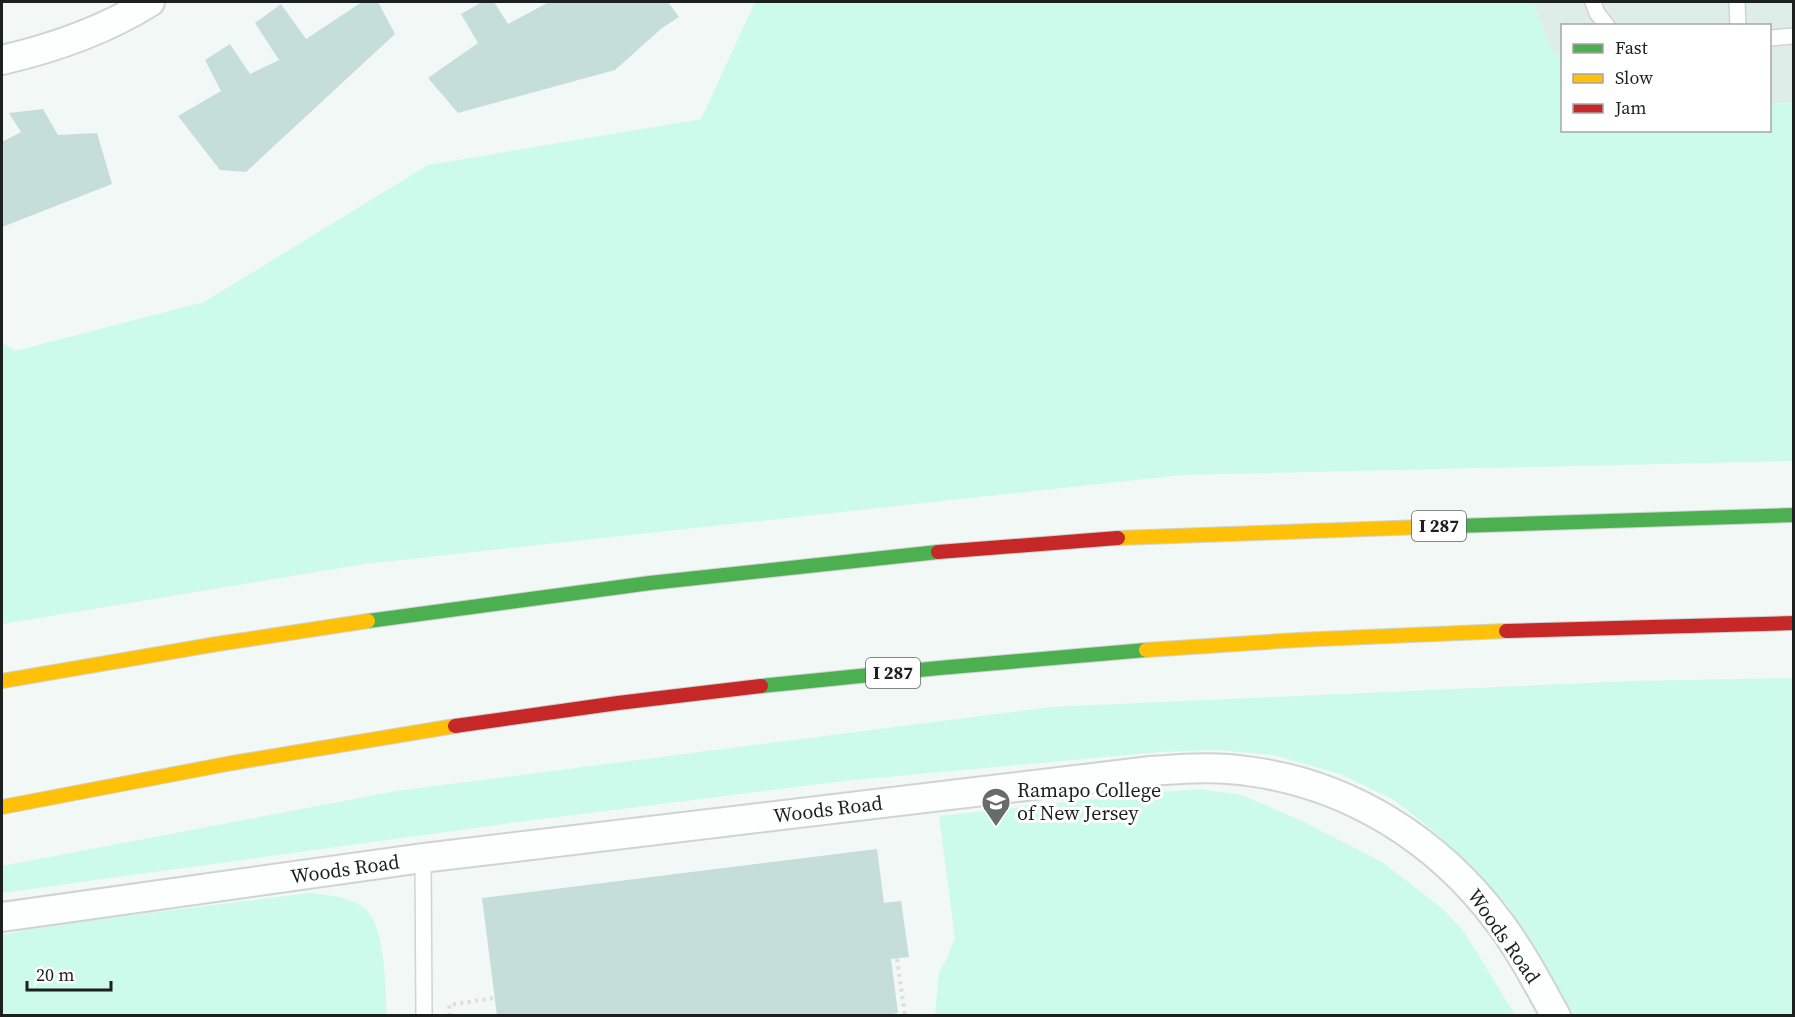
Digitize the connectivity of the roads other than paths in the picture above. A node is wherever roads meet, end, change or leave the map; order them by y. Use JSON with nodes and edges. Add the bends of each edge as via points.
{"nodes":[{"id":1,"x":150,"y":2,"type":"edge"},
{"id":2,"x":1593,"y":2,"type":"edge"},
{"id":3,"x":1737,"y":2,"type":"edge"},
{"id":4,"x":1605,"y":24,"type":"edge"},
{"id":5,"x":1738,"y":24,"type":"edge"},
{"id":6,"x":1794,"y":36,"type":"edge"},
{"id":7,"x":1771,"y":38,"type":"edge"},
{"id":8,"x":2,"y":60,"type":"edge"},
{"id":9,"x":1794,"y":515,"type":"edge"},
{"id":10,"x":1794,"y":623,"type":"edge"},
{"id":11,"x":2,"y":681,"type":"edge"},
{"id":12,"x":2,"y":807,"type":"edge"},
{"id":13,"x":423,"y":858,"type":"junction"},
{"id":14,"x":2,"y":917,"type":"edge"},
{"id":15,"x":424,"y":1016,"type":"edge"},
{"id":16,"x":1556,"y":1016,"type":"edge"}],
"edges":[{"from":1,"to":8,"type":"street","via":[[88,34]]},
{"from":2,"to":4,"type":"lane"},
{"from":3,"to":5,"type":"lane"},
{"from":6,"to":7,"type":"lane"},
{"from":9,"to":11,"type":"highway","number":"I 287","via":[[1149,536],[923,554],[765,569],[448,609]]},
{"from":10,"to":12,"type":"highway","number":"I 287","via":[[1315,639],[885,674],[620,703],[452,727],[237,762]]},
{"from":13,"to":14,"type":"street","name":"Woods Road"},
{"from":13,"to":15,"type":"lane"},
{"from":13,"to":16,"type":"street","name":"Woods Road","via":[[1151,771],[1246,771],[1340,795],[1425,845],[1466,882],[1499,922]]}]}
